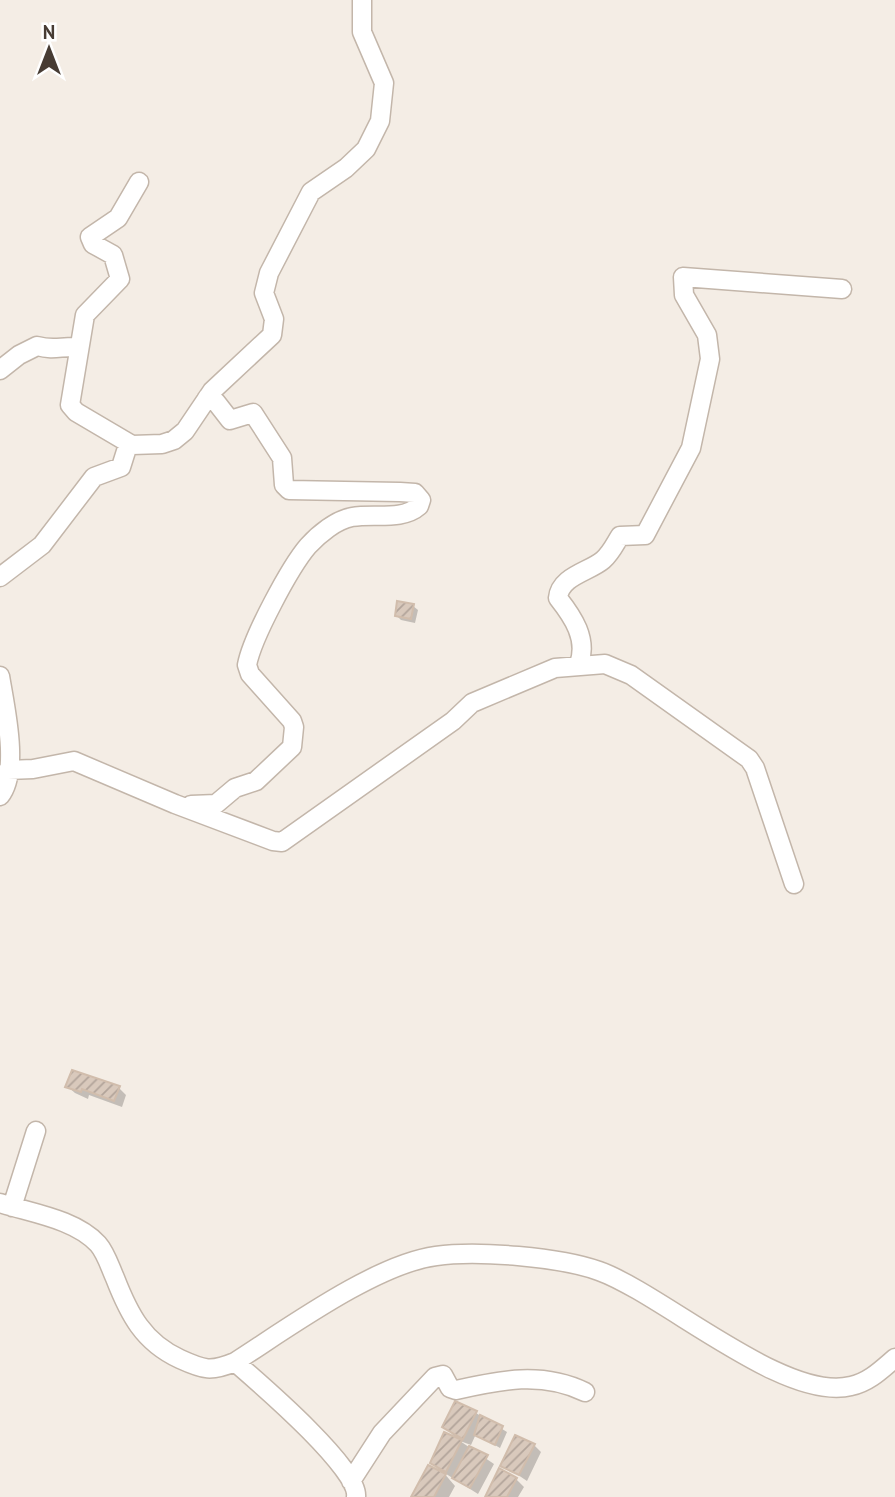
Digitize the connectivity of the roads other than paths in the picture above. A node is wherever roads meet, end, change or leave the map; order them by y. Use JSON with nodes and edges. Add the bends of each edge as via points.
{"nodes":[{"id":1,"x":362,"y":0,"type":"edge"},
{"id":2,"x":139,"y":182,"type":"dead end"},
{"id":3,"x":842,"y":289,"type":"dead end"},
{"id":4,"x":79,"y":347,"type":"junction"},
{"id":5,"x":0,"y":370,"type":"edge"},
{"id":6,"x":216,"y":405,"type":"junction"},
{"id":7,"x":128,"y":452,"type":"junction"},
{"id":8,"x":0,"y":577,"type":"edge"},
{"id":9,"x":579,"y":664,"type":"junction"},
{"id":10,"x":0,"y":676,"type":"edge"},
{"id":11,"x":8,"y":770,"type":"junction"},
{"id":12,"x":0,"y":796,"type":"edge"},
{"id":13,"x":174,"y":804,"type":"junction"},
{"id":14,"x":794,"y":884,"type":"dead end"},
{"id":15,"x":36,"y":1131,"type":"dead end"},
{"id":16,"x":6,"y":1205,"type":"edge"},
{"id":17,"x":895,"y":1358,"type":"edge"},
{"id":18,"x":235,"y":1362,"type":"junction"},
{"id":19,"x":585,"y":1392,"type":"dead end"},
{"id":20,"x":354,"y":1489,"type":"edge"}],
"edges":[{"from":1,"to":6,"type":"street","via":[[362,32],[384,83],[377,131],[346,168],[311,192],[265,282],[275,326],[272,335]]},
{"from":2,"to":4,"type":"street","via":[[118,218],[90,237],[93,244],[113,255],[120,279],[86,311]]},
{"from":3,"to":9,"type":"street","via":[[683,277],[684,295],[710,351],[691,449],[645,535],[620,536],[606,558],[565,584],[558,598],[577,623],[583,646]]},
{"from":4,"to":5,"type":"street","via":[[50,351],[35,347]]},
{"from":4,"to":7,"type":"street","via":[[69,398],[72,409]]},
{"from":6,"to":7,"type":"street","via":[[174,440]]},
{"from":6,"to":13,"type":"street","via":[[233,421],[253,413],[282,458],[284,485],[289,490],[415,493],[421,500],[405,514],[351,517],[306,548],[247,665],[292,721],[292,747],[256,781],[234,788],[216,804]]},
{"from":7,"to":8,"type":"street","via":[[117,470],[94,477],[42,545]]},
{"from":9,"to":13,"type":"street","via":[[555,668],[472,703],[287,841],[273,841]]},
{"from":9,"to":14,"type":"street","via":[[605,664],[631,675],[749,759]]},
{"from":10,"to":11,"type":"street","via":[[9,735]]},
{"from":11,"to":12,"type":"street","via":[[8,786]]},
{"from":11,"to":13,"type":"street","via":[[71,760]]},
{"from":15,"to":16,"type":"street"},
{"from":16,"to":18,"type":"street","via":[[65,1223],[100,1246],[132,1320],[160,1348],[215,1370]]},
{"from":17,"to":18,"type":"street","via":[[869,1380],[849,1387],[813,1384],[760,1362],[601,1271],[471,1254],[401,1263]]},
{"from":18,"to":20,"type":"street","via":[[312,1431]]},
{"from":19,"to":20,"type":"street","via":[[565,1384],[513,1377],[456,1390],[443,1375],[435,1377],[382,1433]]}]}
